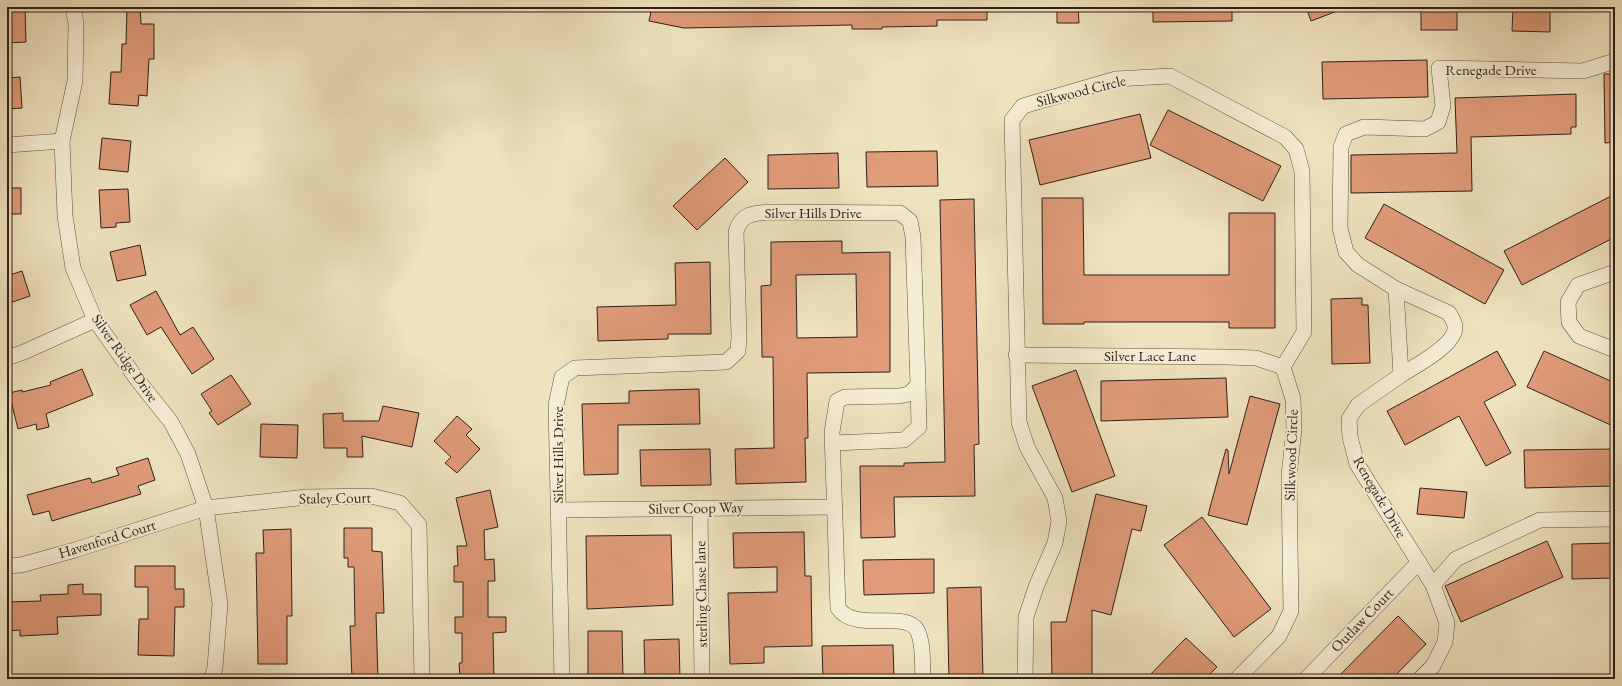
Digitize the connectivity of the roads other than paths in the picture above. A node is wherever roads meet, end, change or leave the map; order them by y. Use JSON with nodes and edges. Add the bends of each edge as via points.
{"nodes":[{"id":1,"x":73,"y":7,"type":"edge"},
{"id":2,"x":1615,"y":61,"type":"edge"},
{"id":3,"x":62,"y":141,"type":"junction"},
{"id":4,"x":7,"y":145,"type":"edge"},
{"id":5,"x":1615,"y":272,"type":"edge"},
{"id":6,"x":1396,"y":290,"type":"junction"},
{"id":7,"x":95,"y":320,"type":"junction"},
{"id":8,"x":1615,"y":350,"type":"edge"},
{"id":9,"x":1016,"y":355,"type":"junction"},
{"id":10,"x":7,"y":358,"type":"edge"},
{"id":11,"x":1283,"y":367,"type":"junction"},
{"id":12,"x":1401,"y":375,"type":"junction"},
{"id":13,"x":918,"y":386,"type":"junction"},
{"id":14,"x":832,"y":443,"type":"junction"},
{"id":15,"x":835,"y":507,"type":"junction"},
{"id":16,"x":206,"y":508,"type":"junction"},
{"id":17,"x":700,"y":508,"type":"junction"},
{"id":18,"x":558,"y":510,"type":"junction"},
{"id":19,"x":1615,"y":519,"type":"edge"},
{"id":20,"x":1419,"y":562,"type":"junction"},
{"id":21,"x":7,"y":566,"type":"edge"},
{"id":22,"x":1433,"y":585,"type":"junction"},
{"id":23,"x":212,"y":679,"type":"edge"},
{"id":24,"x":422,"y":679,"type":"edge"},
{"id":25,"x":562,"y":679,"type":"edge"},
{"id":26,"x":702,"y":679,"type":"edge"},
{"id":27,"x":923,"y":679,"type":"edge"},
{"id":28,"x":1025,"y":679,"type":"edge"},
{"id":29,"x":1238,"y":679,"type":"edge"},
{"id":30,"x":1306,"y":679,"type":"edge"},
{"id":31,"x":1420,"y":679,"type":"edge"}],
"edges":[{"from":1,"to":3,"type":"street","name":"Silver Ridge Drive","via":[[76,23],[75,81]]},
{"from":2,"to":6,"type":"street","name":"Renegade Drive","via":[[1583,71],[1439,68],[1443,106],[1438,122],[1425,129],[1364,127],[1346,134],[1341,147],[1340,228],[1346,252],[1358,265]]},
{"from":3,"to":4,"type":"street"},
{"from":3,"to":7,"type":"street","name":"Silver Ridge Drive","via":[[65,216],[73,268]]},
{"from":5,"to":8,"type":"street","via":[[1578,285],[1568,302],[1569,322],[1579,336]]},
{"from":6,"to":12,"type":"street"},
{"from":6,"to":12,"type":"street","name":"Renegade Drive","via":[[1449,313],[1455,326],[1449,343]]},
{"from":7,"to":10,"type":"street"},
{"from":7,"to":16,"type":"street","name":"Silver Ridge Drive","via":[[171,422],[188,454]]},
{"from":9,"to":11,"type":"street","name":"Silver Lace Lane","via":[[1234,357],[1256,358]]},
{"from":9,"to":11,"type":"street","name":"Silkwood Circle","via":[[1012,120],[1023,106],[1116,79],[1170,76],[1285,137],[1296,149],[1302,171],[1304,332]]},
{"from":9,"to":28,"type":"street","name":"Silkwood Circle","via":[[1019,422],[1027,447],[1055,498],[1059,521],[1055,543],[1026,617]]},
{"from":11,"to":29,"type":"street","name":"Silkwood Circle","via":[[1293,399],[1294,429],[1289,476],[1291,611],[1279,636]]},
{"from":12,"to":20,"type":"street","name":"Renegade Drive","via":[[1358,405],[1349,419],[1350,438],[1357,464]]},
{"from":13,"to":14,"type":"street","via":[[909,394],[899,396],[845,397],[838,401]]},
{"from":13,"to":14,"type":"street","via":[[919,427],[904,440]]},
{"from":13,"to":18,"type":"street","name":"Silver Hills Drive","via":[[913,237],[910,221],[900,213],[754,213],[745,216],[736,232],[738,352],[726,362],[575,368],[562,377],[556,405]]},
{"from":14,"to":15,"type":"street"},
{"from":15,"to":17,"type":"street","name":"Silver Coop Way"},
{"from":15,"to":27,"type":"street","via":[[838,608],[843,615],[852,619],[908,622],[916,629],[920,640]]},
{"from":16,"to":21,"type":"street","name":"Havenford Court","via":[[75,550]]},
{"from":16,"to":23,"type":"street","name":"Silver Ridge Drive","via":[[220,604]]},
{"from":16,"to":24,"type":"street","name":"Staley Court","via":[[307,497],[371,496],[400,503],[419,525]]},
{"from":17,"to":18,"type":"street","name":"Silver Coop Way"},
{"from":17,"to":26,"type":"street","name":"sterling Chase lane"},
{"from":18,"to":25,"type":"street","name":"Silver Hills Drive"},
{"from":19,"to":22,"type":"street","via":[[1540,520],[1456,560]]},
{"from":20,"to":22,"type":"street","name":"Renegade Drive"},
{"from":20,"to":30,"type":"street","name":"Outlaw Court"},
{"from":22,"to":31,"type":"street","name":"Renegade Drive","via":[[1447,622],[1445,642],[1433,666]]}]}
